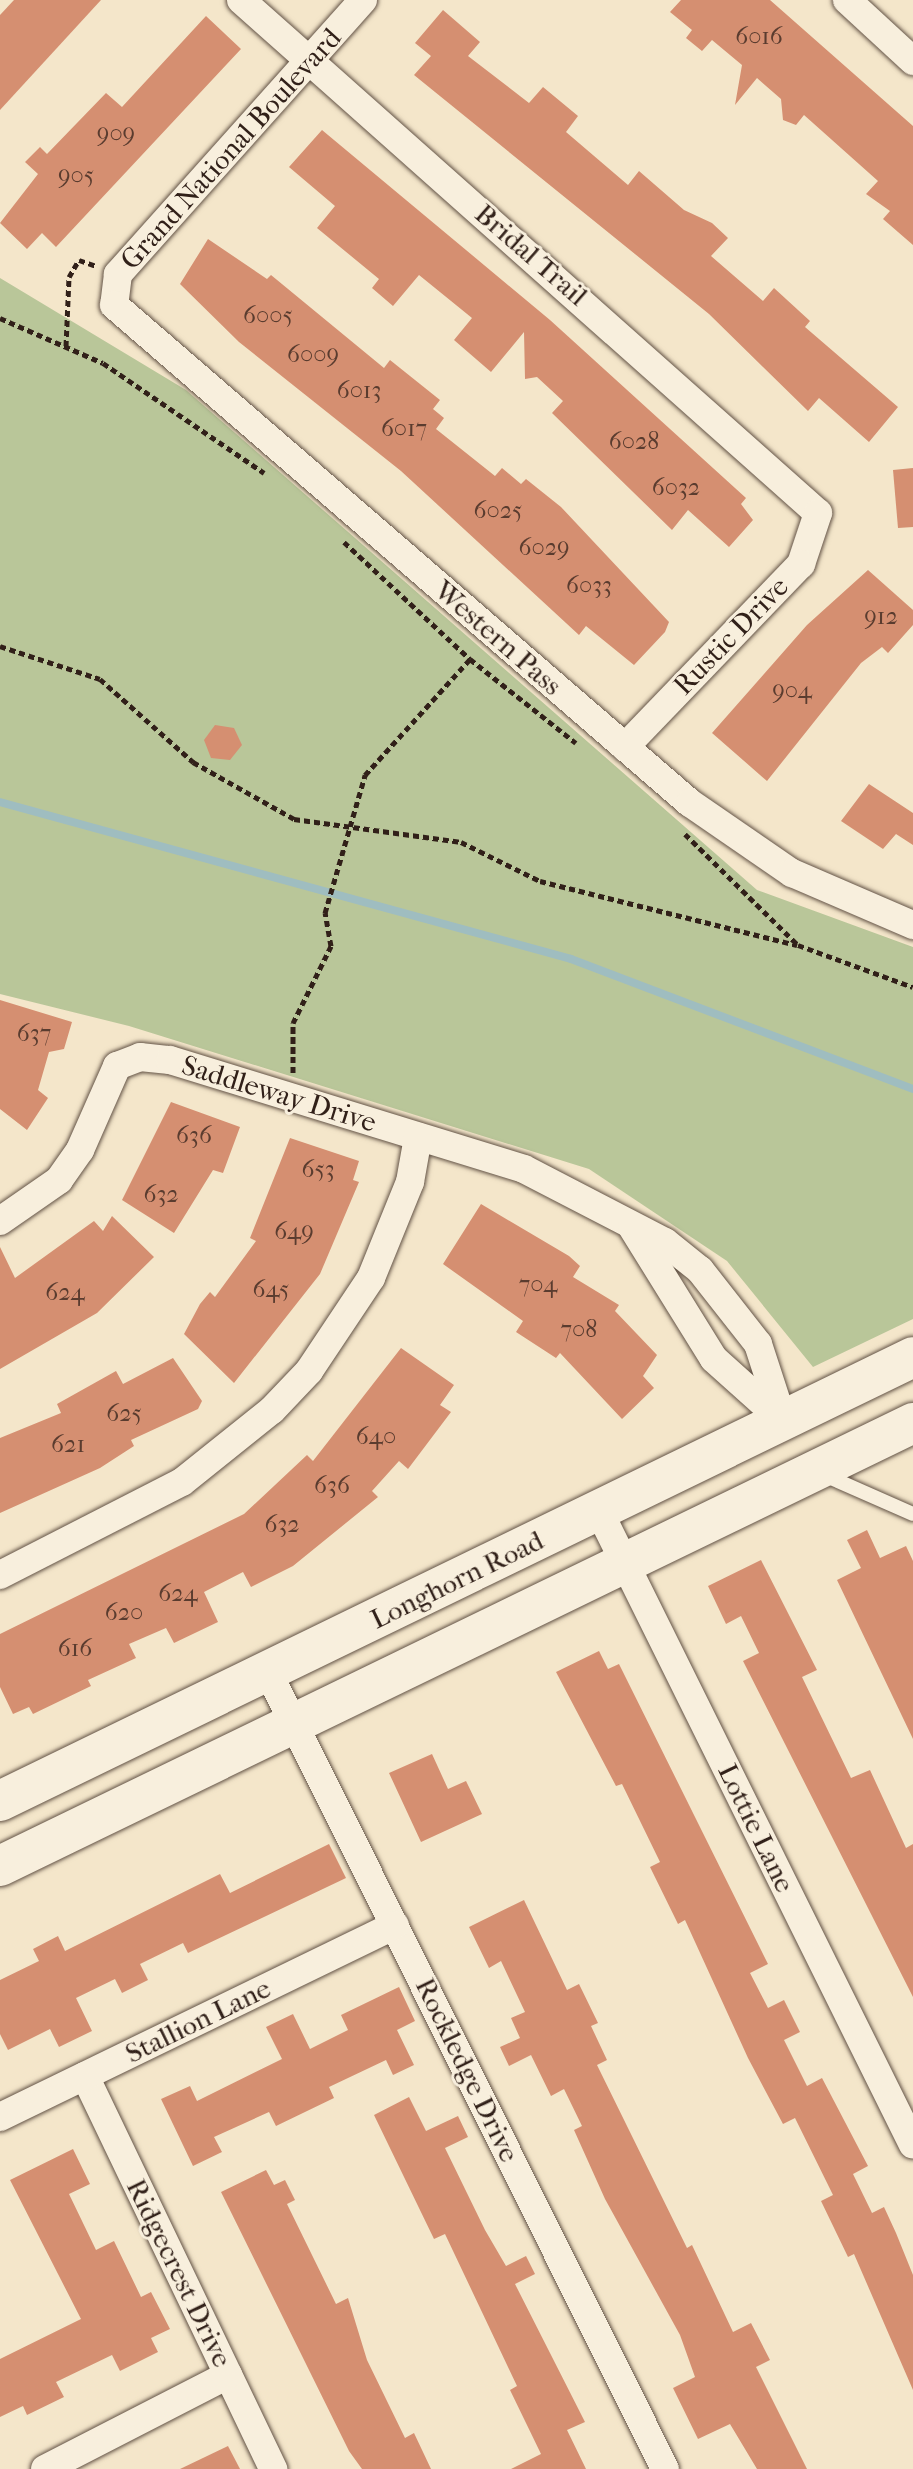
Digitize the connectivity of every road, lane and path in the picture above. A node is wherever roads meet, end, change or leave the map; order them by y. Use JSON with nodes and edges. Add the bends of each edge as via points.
{"nodes":[{"id":1,"x":241,"y":0,"type":"edge"},
{"id":2,"x":363,"y":0,"type":"edge"},
{"id":3,"x":847,"y":0,"type":"edge"},
{"id":4,"x":308,"y":61,"type":"junction"},
{"id":5,"x":913,"y":61,"type":"edge"},
{"id":6,"x":118,"y":274,"type":"junction"},
{"id":7,"x":114,"y":305,"type":"joint"},
{"id":8,"x":0,"y":318,"type":"edge"},
{"id":9,"x":66,"y":346,"type":"junction"},
{"id":10,"x":270,"y":478,"type":"dead end"},
{"id":11,"x":818,"y":513,"type":"joint"},
{"id":12,"x":339,"y":538,"type":"dead end"},
{"id":13,"x":0,"y":646,"type":"edge"},
{"id":14,"x":470,"y":659,"type":"junction"},
{"id":15,"x":580,"y":745,"type":"dead end"},
{"id":16,"x":625,"y":747,"type":"junction"},
{"id":17,"x":671,"y":823,"type":"dead end"},
{"id":18,"x":354,"y":824,"type":"junction"},
{"id":19,"x":913,"y":925,"type":"edge"},
{"id":20,"x":798,"y":945,"type":"junction"},
{"id":21,"x":913,"y":987,"type":"edge"},
{"id":22,"x":294,"y":1098,"type":"junction"},
{"id":23,"x":418,"y":1137,"type":"junction"},
{"id":24,"x":626,"y":1220,"type":"junction"},
{"id":25,"x":0,"y":1221,"type":"edge"},
{"id":26,"x":913,"y":1357,"type":"edge"},
{"id":27,"x":783,"y":1421,"type":"junction"},
{"id":28,"x":913,"y":1423,"type":"edge"},
{"id":29,"x":814,"y":1471,"type":"junction"},
{"id":30,"x":599,"y":1511,"type":"junction"},
{"id":31,"x":913,"y":1514,"type":"edge"},
{"id":32,"x":625,"y":1563,"type":"junction"},
{"id":33,"x":0,"y":1575,"type":"edge"},
{"id":34,"x":268,"y":1672,"type":"junction"},
{"id":35,"x":294,"y":1723,"type":"junction"},
{"id":36,"x":0,"y":1801,"type":"edge"},
{"id":37,"x":0,"y":1866,"type":"edge"},
{"id":38,"x":395,"y":1925,"type":"junction"},
{"id":39,"x":85,"y":2076,"type":"junction"},
{"id":40,"x":0,"y":2117,"type":"edge"},
{"id":41,"x":912,"y":2140,"type":"edge"},
{"id":42,"x":228,"y":2375,"type":"junction"},
{"id":43,"x":45,"y":2469,"type":"edge"},
{"id":44,"x":273,"y":2469,"type":"edge"},
{"id":45,"x":665,"y":2469,"type":"edge"}],
"edges":[{"from":1,"to":4,"type":"street","name":"Bridal Trail"},
{"from":2,"to":4,"type":"street","name":"Grand National Boulevard"},
{"from":3,"to":5,"type":"street"},
{"from":4,"to":6,"type":"street","name":"Grand National Boulevard"},
{"from":4,"to":11,"type":"street","name":"Bridal Trail"},
{"from":6,"to":7,"type":"street","name":"Grand National Boulevard"},
{"from":6,"to":9,"type":"path","via":[[79,260],[69,277]]},
{"from":7,"to":16,"type":"street","name":"Western Pass"},
{"from":8,"to":9,"type":"path"},
{"from":9,"to":10,"type":"path","via":[[188,417]]},
{"from":11,"to":16,"type":"street","name":"Rustic Drive","via":[[801,564]]},
{"from":12,"to":14,"type":"path"},
{"from":13,"to":18,"type":"path","via":[[100,679],[193,762],[252,801],[294,819]]},
{"from":14,"to":15,"type":"path"},
{"from":14,"to":18,"type":"path","via":[[365,775]]},
{"from":16,"to":19,"type":"street","name":"Western Pass","via":[[781,866]]},
{"from":17,"to":20,"type":"path"},
{"from":18,"to":20,"type":"path","via":[[461,842],[540,881]]},
{"from":18,"to":22,"type":"path","via":[[325,913],[331,946],[293,1023]]},
{"from":20,"to":21,"type":"path"},
{"from":22,"to":23,"type":"street","name":"Saddleway Drive"},
{"from":22,"to":25,"type":"street","name":"Saddleway Drive","via":[[170,1060],[140,1057],[117,1066],[80,1150],[59,1180]]},
{"from":23,"to":24,"type":"street","name":"Saddleway Drive","via":[[524,1169]]},
{"from":23,"to":33,"type":"street","via":[[410,1182],[371,1278],[309,1371],[272,1410],[182,1482]]},
{"from":24,"to":27,"type":"street","via":[[714,1359]]},
{"from":24,"to":27,"type":"street","name":"Saddleway Drive","via":[[700,1270],[733,1307],[758,1344]]},
{"from":26,"to":27,"type":"main road","name":"Longhorn Road"},
{"from":27,"to":30,"type":"main road","name":"Longhorn Road"},
{"from":28,"to":29,"type":"main road","name":"Longhorn Road"},
{"from":29,"to":31,"type":"lane"},
{"from":29,"to":32,"type":"main road","name":"Longhorn Road"},
{"from":30,"to":32,"type":"street","name":"Lottie Lane"},
{"from":30,"to":34,"type":"main road","name":"Longhorn Road"},
{"from":32,"to":35,"type":"main road","name":"Longhorn Road"},
{"from":32,"to":41,"type":"street","name":"Lottie Lane"},
{"from":34,"to":35,"type":"street","name":"Rockledge Drive"},
{"from":34,"to":36,"type":"main road","name":"Longhorn Road"},
{"from":35,"to":37,"type":"main road","name":"Longhorn Road"},
{"from":35,"to":38,"type":"street","name":"Rockledge Drive"},
{"from":38,"to":39,"type":"street","name":"Stallion Lane"},
{"from":38,"to":45,"type":"street","name":"Rockledge Drive"},
{"from":39,"to":40,"type":"street","name":"Stallion Lane"},
{"from":39,"to":42,"type":"street","name":"Ridgecrest Drive"},
{"from":42,"to":43,"type":"street"},
{"from":42,"to":44,"type":"street","name":"Ridgecrest Drive"}]}
